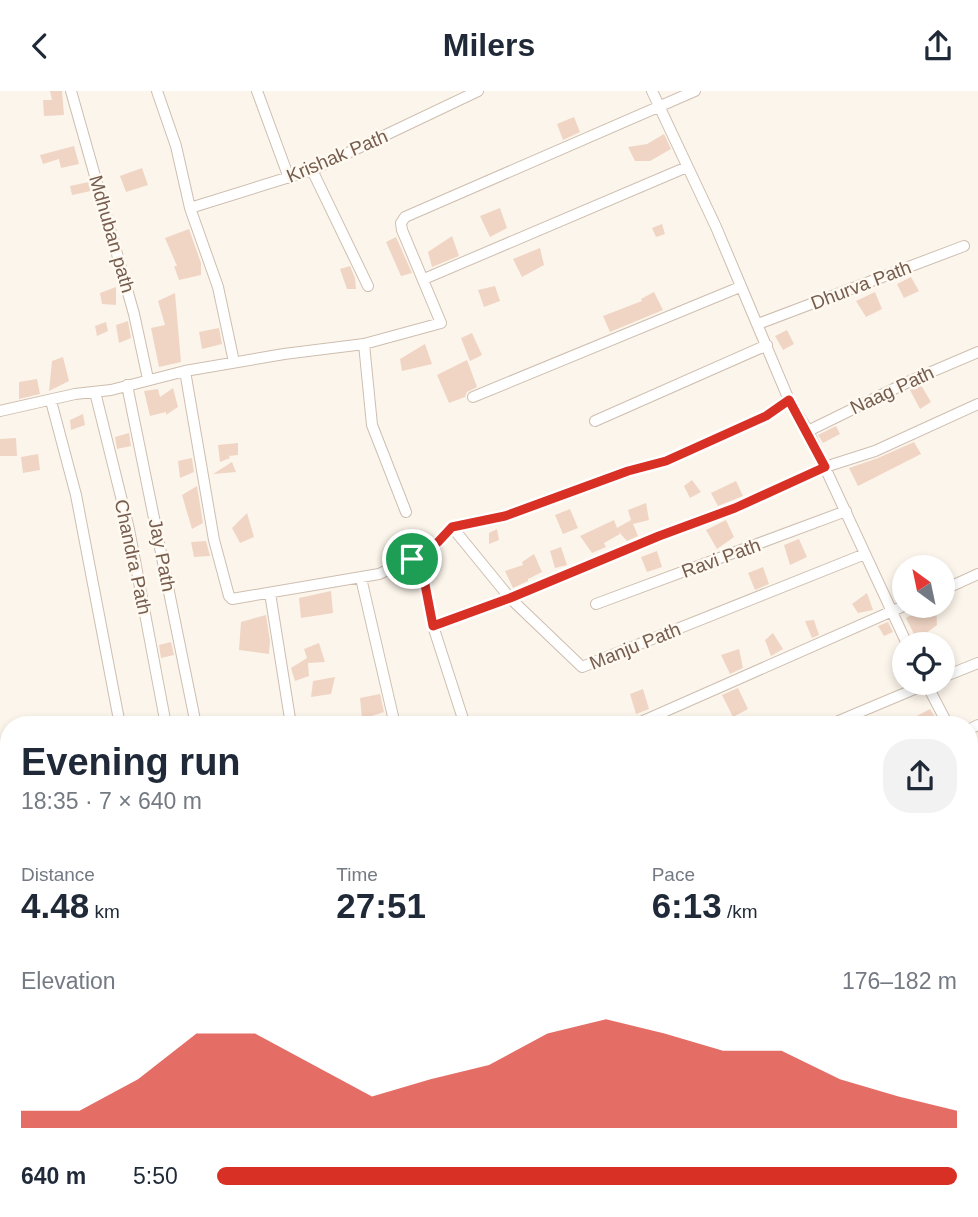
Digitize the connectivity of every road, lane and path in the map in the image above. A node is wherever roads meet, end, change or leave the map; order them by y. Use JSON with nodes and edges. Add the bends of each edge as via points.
{"nodes":[{"id":1,"x":71,"y":91,"type":"edge"},
{"id":2,"x":156,"y":91,"type":"edge"},
{"id":3,"x":257,"y":91,"type":"edge"},
{"id":4,"x":478,"y":91,"type":"edge"},
{"id":5,"x":652,"y":91,"type":"edge"},
{"id":6,"x":695,"y":91,"type":"edge"},
{"id":7,"x":660,"y":106,"type":"junction"},
{"id":8,"x":687,"y":167,"type":"junction"},
{"id":9,"x":312,"y":170,"type":"junction"},
{"id":10,"x":289,"y":177,"type":"junction"},
{"id":11,"x":190,"y":208,"type":"junction"},
{"id":12,"x":964,"y":246,"type":"dead end"},
{"id":13,"x":424,"y":279,"type":"junction"},
{"id":14,"x":368,"y":286,"type":"dead end"},
{"id":15,"x":740,"y":287,"type":"junction"},
{"id":16,"x":758,"y":324,"type":"junction"},
{"id":17,"x":364,"y":344,"type":"junction"},
{"id":18,"x":767,"y":345,"type":"junction"},
{"id":19,"x":978,"y":352,"type":"edge"},
{"id":20,"x":234,"y":362,"type":"junction"},
{"id":21,"x":185,"y":371,"type":"junction"},
{"id":22,"x":148,"y":379,"type":"junction"},
{"id":23,"x":127,"y":385,"type":"junction"},
{"id":24,"x":95,"y":392,"type":"junction"},
{"id":25,"x":473,"y":397,"type":"dead end"},
{"id":26,"x":789,"y":400,"type":"junction"},
{"id":27,"x":51,"y":401,"type":"junction"},
{"id":28,"x":978,"y":404,"type":"edge"},
{"id":29,"x":0,"y":411,"type":"edge"},
{"id":30,"x":595,"y":421,"type":"dead end"},
{"id":31,"x":808,"y":431,"type":"junction"},
{"id":32,"x":825,"y":467,"type":"junction"},
{"id":33,"x":846,"y":511,"type":"junction"},
{"id":34,"x":406,"y":512,"type":"dead end"},
{"id":35,"x":452,"y":527,"type":"junction"},
{"id":36,"x":865,"y":554,"type":"junction"},
{"id":37,"x":412,"y":559,"type":"junction"},
{"id":38,"x":978,"y":574,"type":"edge"},
{"id":39,"x":361,"y":578,"type":"junction"},
{"id":40,"x":956,"y":584,"type":"edge"},
{"id":41,"x":270,"y":593,"type":"junction"},
{"id":42,"x":510,"y":598,"type":"junction"},
{"id":43,"x":596,"y":604,"type":"dead end"},
{"id":44,"x":891,"y":612,"type":"junction"},
{"id":45,"x":433,"y":626,"type":"junction"},
{"id":46,"x":901,"y":632,"type":"edge"},
{"id":47,"x":978,"y":663,"type":"edge"},
{"id":48,"x":955,"y":672,"type":"edge"},
{"id":49,"x":899,"y":695,"type":"edge"},
{"id":50,"x":933,"y":695,"type":"edge"},
{"id":51,"x":118,"y":716,"type":"edge"},
{"id":52,"x":164,"y":716,"type":"edge"},
{"id":53,"x":194,"y":716,"type":"edge"},
{"id":54,"x":289,"y":716,"type":"edge"},
{"id":55,"x":393,"y":716,"type":"edge"},
{"id":56,"x":462,"y":716,"type":"edge"},
{"id":57,"x":654,"y":716,"type":"edge"},
{"id":58,"x":850,"y":716,"type":"edge"},
{"id":59,"x":944,"y":716,"type":"edge"}],
"edges":[{"from":1,"to":22,"type":"street","name":"Mdhuban path"},
{"from":2,"to":11,"type":"street","via":[[176,146]]},
{"from":3,"to":10,"type":"street"},
{"from":4,"to":9,"type":"street","name":"Krishak Path"},
{"from":5,"to":7,"type":"street"},
{"from":6,"to":7,"type":"street"},
{"from":7,"to":8,"type":"street"},
{"from":7,"to":13,"type":"street","via":[[405,217],[402,230]]},
{"from":8,"to":13,"type":"street"},
{"from":8,"to":15,"type":"street"},
{"from":9,"to":10,"type":"street","name":"Krishak Path"},
{"from":9,"to":14,"type":"street"},
{"from":10,"to":11,"type":"street","name":"Krishak Path"},
{"from":11,"to":20,"type":"street","via":[[218,287]]},
{"from":12,"to":16,"type":"street","name":"Dhurva Path"},
{"from":13,"to":17,"type":"street","via":[[441,323]]},
{"from":15,"to":16,"type":"street"},
{"from":15,"to":25,"type":"street"},
{"from":16,"to":18,"type":"street"},
{"from":17,"to":20,"type":"street"},
{"from":17,"to":34,"type":"street","via":[[372,425]]},
{"from":18,"to":26,"type":"street"},
{"from":18,"to":30,"type":"street"},
{"from":19,"to":31,"type":"street","name":"Naag Path"},
{"from":20,"to":21,"type":"street"},
{"from":21,"to":22,"type":"street"},
{"from":21,"to":41,"type":"street","via":[[226,590],[232,599]]},
{"from":22,"to":23,"type":"street"},
{"from":23,"to":24,"type":"street"},
{"from":23,"to":53,"type":"street","name":"Jay Path"},
{"from":24,"to":27,"type":"street"},
{"from":24,"to":52,"type":"street","name":"Chandra Path","via":[[129,529]]},
{"from":26,"to":31,"type":"street"},
{"from":26,"to":35,"type":"street","via":[[766,416],[666,461],[505,516]]},
{"from":27,"to":29,"type":"street"},
{"from":27,"to":51,"type":"street","via":[[76,495]]},
{"from":28,"to":32,"type":"street","via":[[875,451]]},
{"from":31,"to":32,"type":"street"},
{"from":32,"to":33,"type":"street"},
{"from":32,"to":42,"type":"street"},
{"from":33,"to":36,"type":"street"},
{"from":33,"to":43,"type":"street","name":"Ravi Path"},
{"from":35,"to":37,"type":"street"},
{"from":35,"to":42,"type":"street","name":"Manju Path"},
{"from":36,"to":42,"type":"street","name":"Manju Path","via":[[582,667]]},
{"from":36,"to":44,"type":"street"},
{"from":37,"to":39,"type":"street"},
{"from":37,"to":45,"type":"street","via":[[423,574]]},
{"from":38,"to":40,"type":"street"},
{"from":39,"to":41,"type":"street"},
{"from":39,"to":55,"type":"street"},
{"from":41,"to":54,"type":"street"},
{"from":42,"to":45,"type":"street"},
{"from":44,"to":46,"type":"street"},
{"from":44,"to":57,"type":"street"},
{"from":45,"to":56,"type":"street"},
{"from":47,"to":48,"type":"street"},
{"from":49,"to":58,"type":"street"},
{"from":50,"to":59,"type":"street"}]}
